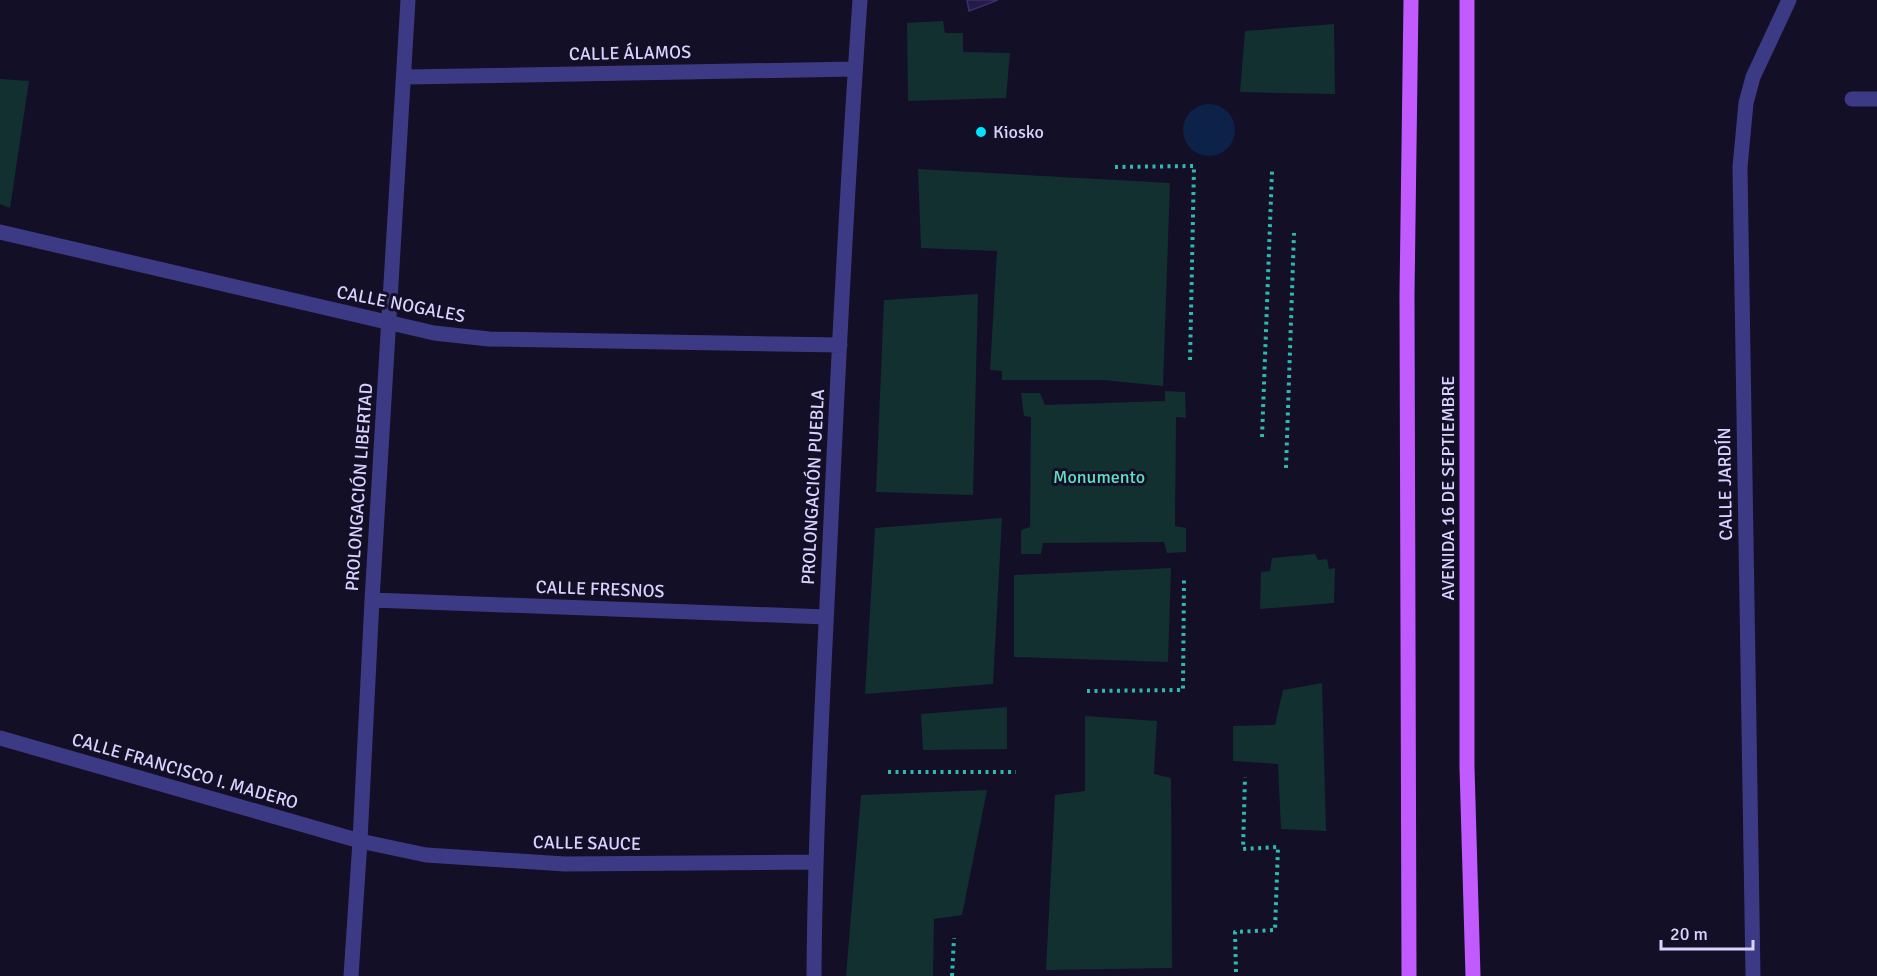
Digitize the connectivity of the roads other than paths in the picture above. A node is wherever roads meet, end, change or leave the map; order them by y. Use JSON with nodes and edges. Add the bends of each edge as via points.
{"nodes":[{"id":1,"x":408,"y":0,"type":"edge"},
{"id":2,"x":860,"y":0,"type":"edge"},
{"id":3,"x":1411,"y":0,"type":"edge"},
{"id":4,"x":1467,"y":0,"type":"edge"},
{"id":5,"x":1789,"y":0,"type":"edge"},
{"id":6,"x":855,"y":69,"type":"junction"},
{"id":7,"x":405,"y":77,"type":"junction"},
{"id":8,"x":1852,"y":99,"type":"dead end"},
{"id":9,"x":1877,"y":99,"type":"edge"},
{"id":10,"x":0,"y":232,"type":"edge"},
{"id":11,"x":389,"y":324,"type":"junction"},
{"id":12,"x":840,"y":345,"type":"junction"},
{"id":13,"x":372,"y":600,"type":"junction"},
{"id":14,"x":826,"y":617,"type":"junction"},
{"id":15,"x":0,"y":738,"type":"edge"},
{"id":16,"x":360,"y":841,"type":"junction"},
{"id":17,"x":815,"y":862,"type":"junction"},
{"id":18,"x":351,"y":976,"type":"edge"},
{"id":19,"x":814,"y":976,"type":"edge"},
{"id":20,"x":1409,"y":976,"type":"edge"},
{"id":21,"x":1473,"y":976,"type":"edge"},
{"id":22,"x":1753,"y":976,"type":"edge"}],
"edges":[{"from":1,"to":7,"type":"street","name":"PROLONGACIÓN LIBERTAD"},
{"from":2,"to":6,"type":"street","name":"PROLONGACIÓN PUEBLA"},
{"from":3,"to":20,"type":"main road","via":[[1407,295]]},
{"from":4,"to":21,"type":"main road","name":"AVENIDA 16 DE SEPTIEMBRE","via":[[1467,767]]},
{"from":5,"to":22,"type":"street","name":"CALLE JARDÍN","via":[[1753,77],[1746,103],[1740,167]]},
{"from":6,"to":7,"type":"street","name":"CALLE ÁLAMOS"},
{"from":6,"to":12,"type":"street","name":"PROLONGACIÓN PUEBLA"},
{"from":7,"to":11,"type":"street","name":"PROLONGACIÓN LIBERTAD"},
{"from":8,"to":9,"type":"street"},
{"from":10,"to":11,"type":"street","name":"CALLE NOGALES"},
{"from":11,"to":12,"type":"street","name":"CALLE NOGALES","via":[[489,339]]},
{"from":11,"to":13,"type":"street","name":"PROLONGACIÓN LIBERTAD"},
{"from":12,"to":14,"type":"street","name":"PROLONGACIÓN PUEBLA"},
{"from":13,"to":14,"type":"street","name":"CALLE FRESNOS"},
{"from":13,"to":16,"type":"street","name":"PROLONGACIÓN LIBERTAD"},
{"from":14,"to":17,"type":"street","name":"PROLONGACIÓN PUEBLA"},
{"from":15,"to":16,"type":"street","name":"CALLE FRANCISCO I. MADERO"},
{"from":16,"to":17,"type":"street","name":"CALLE SAUCE","via":[[426,855],[565,864]]},
{"from":16,"to":18,"type":"street","name":"PROLONGACIÓN LIBERTAD"},
{"from":17,"to":19,"type":"street","name":"PROLONGACIÓN PUEBLA"}]}
